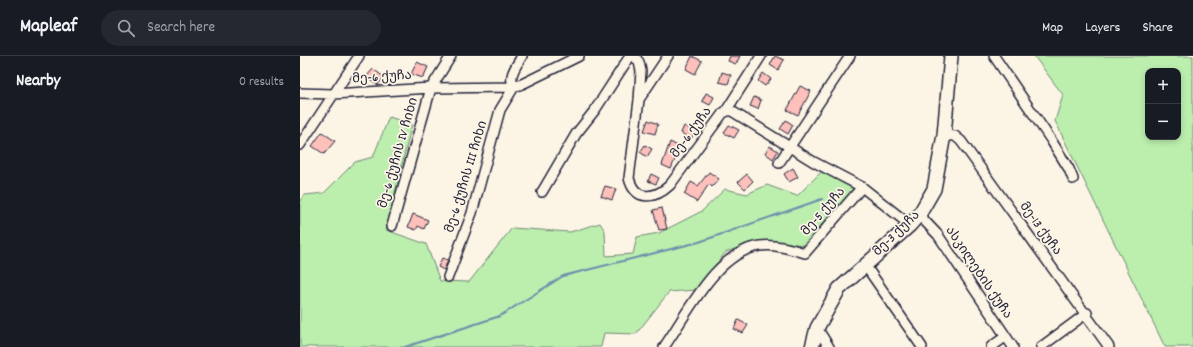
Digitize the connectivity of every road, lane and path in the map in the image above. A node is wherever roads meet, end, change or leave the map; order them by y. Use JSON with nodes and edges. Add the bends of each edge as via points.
{"nodes":[{"id":1,"x":359,"y":56,"type":"edge"},
{"id":2,"x":451,"y":56,"type":"edge"},
{"id":3,"x":522,"y":56,"type":"edge"},
{"id":4,"x":579,"y":56,"type":"edge"},
{"id":5,"x":630,"y":56,"type":"edge"},
{"id":6,"x":634,"y":56,"type":"edge"},
{"id":7,"x":668,"y":56,"type":"edge"},
{"id":8,"x":761,"y":56,"type":"edge"},
{"id":9,"x":850,"y":56,"type":"edge"},
{"id":10,"x":951,"y":56,"type":"edge"},
{"id":11,"x":994,"y":56,"type":"edge"},
{"id":12,"x":514,"y":87,"type":"junction"},
{"id":13,"x":431,"y":88,"type":"junction"},
{"id":14,"x":300,"y":93,"type":"edge"},
{"id":15,"x":333,"y":94,"type":"junction"},
{"id":16,"x":639,"y":100,"type":"junction"},
{"id":17,"x":726,"y":111,"type":"junction"},
{"id":18,"x":944,"y":136,"type":"junction"},
{"id":19,"x":300,"y":145,"type":"edge"},
{"id":20,"x":789,"y":146,"type":"junction"},
{"id":21,"x":779,"y":163,"type":"dead end"},
{"id":22,"x":1073,"y":179,"type":"dead end"},
{"id":23,"x":862,"y":187,"type":"junction"},
{"id":24,"x":542,"y":192,"type":"dead end"},
{"id":25,"x":919,"y":215,"type":"junction"},
{"id":26,"x":910,"y":225,"type":"junction"},
{"id":27,"x":392,"y":226,"type":"dead end"},
{"id":28,"x":865,"y":265,"type":"junction"},
{"id":29,"x":448,"y":277,"type":"dead end"},
{"id":30,"x":1086,"y":313,"type":"junction"},
{"id":31,"x":817,"y":328,"type":"junction"},
{"id":32,"x":1006,"y":338,"type":"junction"},
{"id":33,"x":664,"y":347,"type":"edge"},
{"id":34,"x":812,"y":347,"type":"edge"},
{"id":35,"x":829,"y":347,"type":"edge"},
{"id":36,"x":922,"y":347,"type":"edge"},
{"id":37,"x":991,"y":347,"type":"edge"},
{"id":38,"x":1013,"y":347,"type":"edge"},
{"id":39,"x":1041,"y":347,"type":"edge"},
{"id":40,"x":1109,"y":347,"type":"edge"}],
"edges":[{"from":1,"to":15,"type":"street"},
{"from":2,"to":13,"type":"street","name":"მე-6 ქუჩის IV ჩიხი"},
{"from":3,"to":12,"type":"street","via":[[511,77]]},
{"from":4,"to":12,"type":"street","name":"მე-6 ქუჩა"},
{"from":5,"to":24,"type":"street","via":[[576,134]]},
{"from":6,"to":16,"type":"street","name":"მე-6 ქუჩა","via":[[641,71]]},
{"from":7,"to":16,"type":"street"},
{"from":8,"to":17,"type":"street"},
{"from":9,"to":20,"type":"street"},
{"from":10,"to":18,"type":"street","name":"მე-3 ქუჩა"},
{"from":11,"to":22,"type":"street","via":[[1051,140]]},
{"from":12,"to":13,"type":"street","name":"მე-6 ქუჩა"},
{"from":12,"to":29,"type":"street","name":"მე-6 ქუჩის III ჩიხი","via":[[500,110],[472,213]]},
{"from":13,"to":15,"type":"street","name":"მე-6 ქუჩა"},
{"from":13,"to":27,"type":"street","name":"მე-6 ქუჩის IV ჩიხი"},
{"from":14,"to":15,"type":"street","name":"მე-6 ქუჩა"},
{"from":15,"to":19,"type":"street"},
{"from":16,"to":17,"type":"street","name":"მე-6 ქუჩა","via":[[629,178],[631,187],[643,196],[658,194],[670,185]]},
{"from":17,"to":20,"type":"street","name":"მე-6 ქუჩა","via":[[735,113]]},
{"from":18,"to":25,"type":"street","name":"მე-3 ქუჩა","via":[[934,189]]},
{"from":18,"to":30,"type":"street","name":"მე-13 ქუჩა","via":[[955,136],[961,141]]},
{"from":20,"to":21,"type":"street"},
{"from":20,"to":23,"type":"street","name":"მე-6 ქუჩა"},
{"from":23,"to":26,"type":"street","name":"მე-6 ქუჩა"},
{"from":23,"to":33,"type":"street","name":"მე-5 ქუჩა","via":[[805,253],[778,246],[760,246],[730,258],[717,270]]},
{"from":25,"to":26,"type":"street","name":"მე-3 ქუჩა"},
{"from":25,"to":32,"type":"street","name":"ასკილების ქუჩა","via":[[938,234]]},
{"from":26,"to":28,"type":"street","name":"მე-3 ქუჩა"},
{"from":28,"to":31,"type":"street","name":"მე-3 ქუჩა","via":[[839,289]]},
{"from":28,"to":36,"type":"street"},
{"from":30,"to":39,"type":"street"},
{"from":30,"to":40,"type":"street","name":"მე-13 ქუჩა"},
{"from":31,"to":34,"type":"street","name":"მე-3 ქუჩა"},
{"from":31,"to":35,"type":"street"},
{"from":32,"to":37,"type":"street"},
{"from":32,"to":38,"type":"street","name":"ასკილების ქუჩა"}]}
